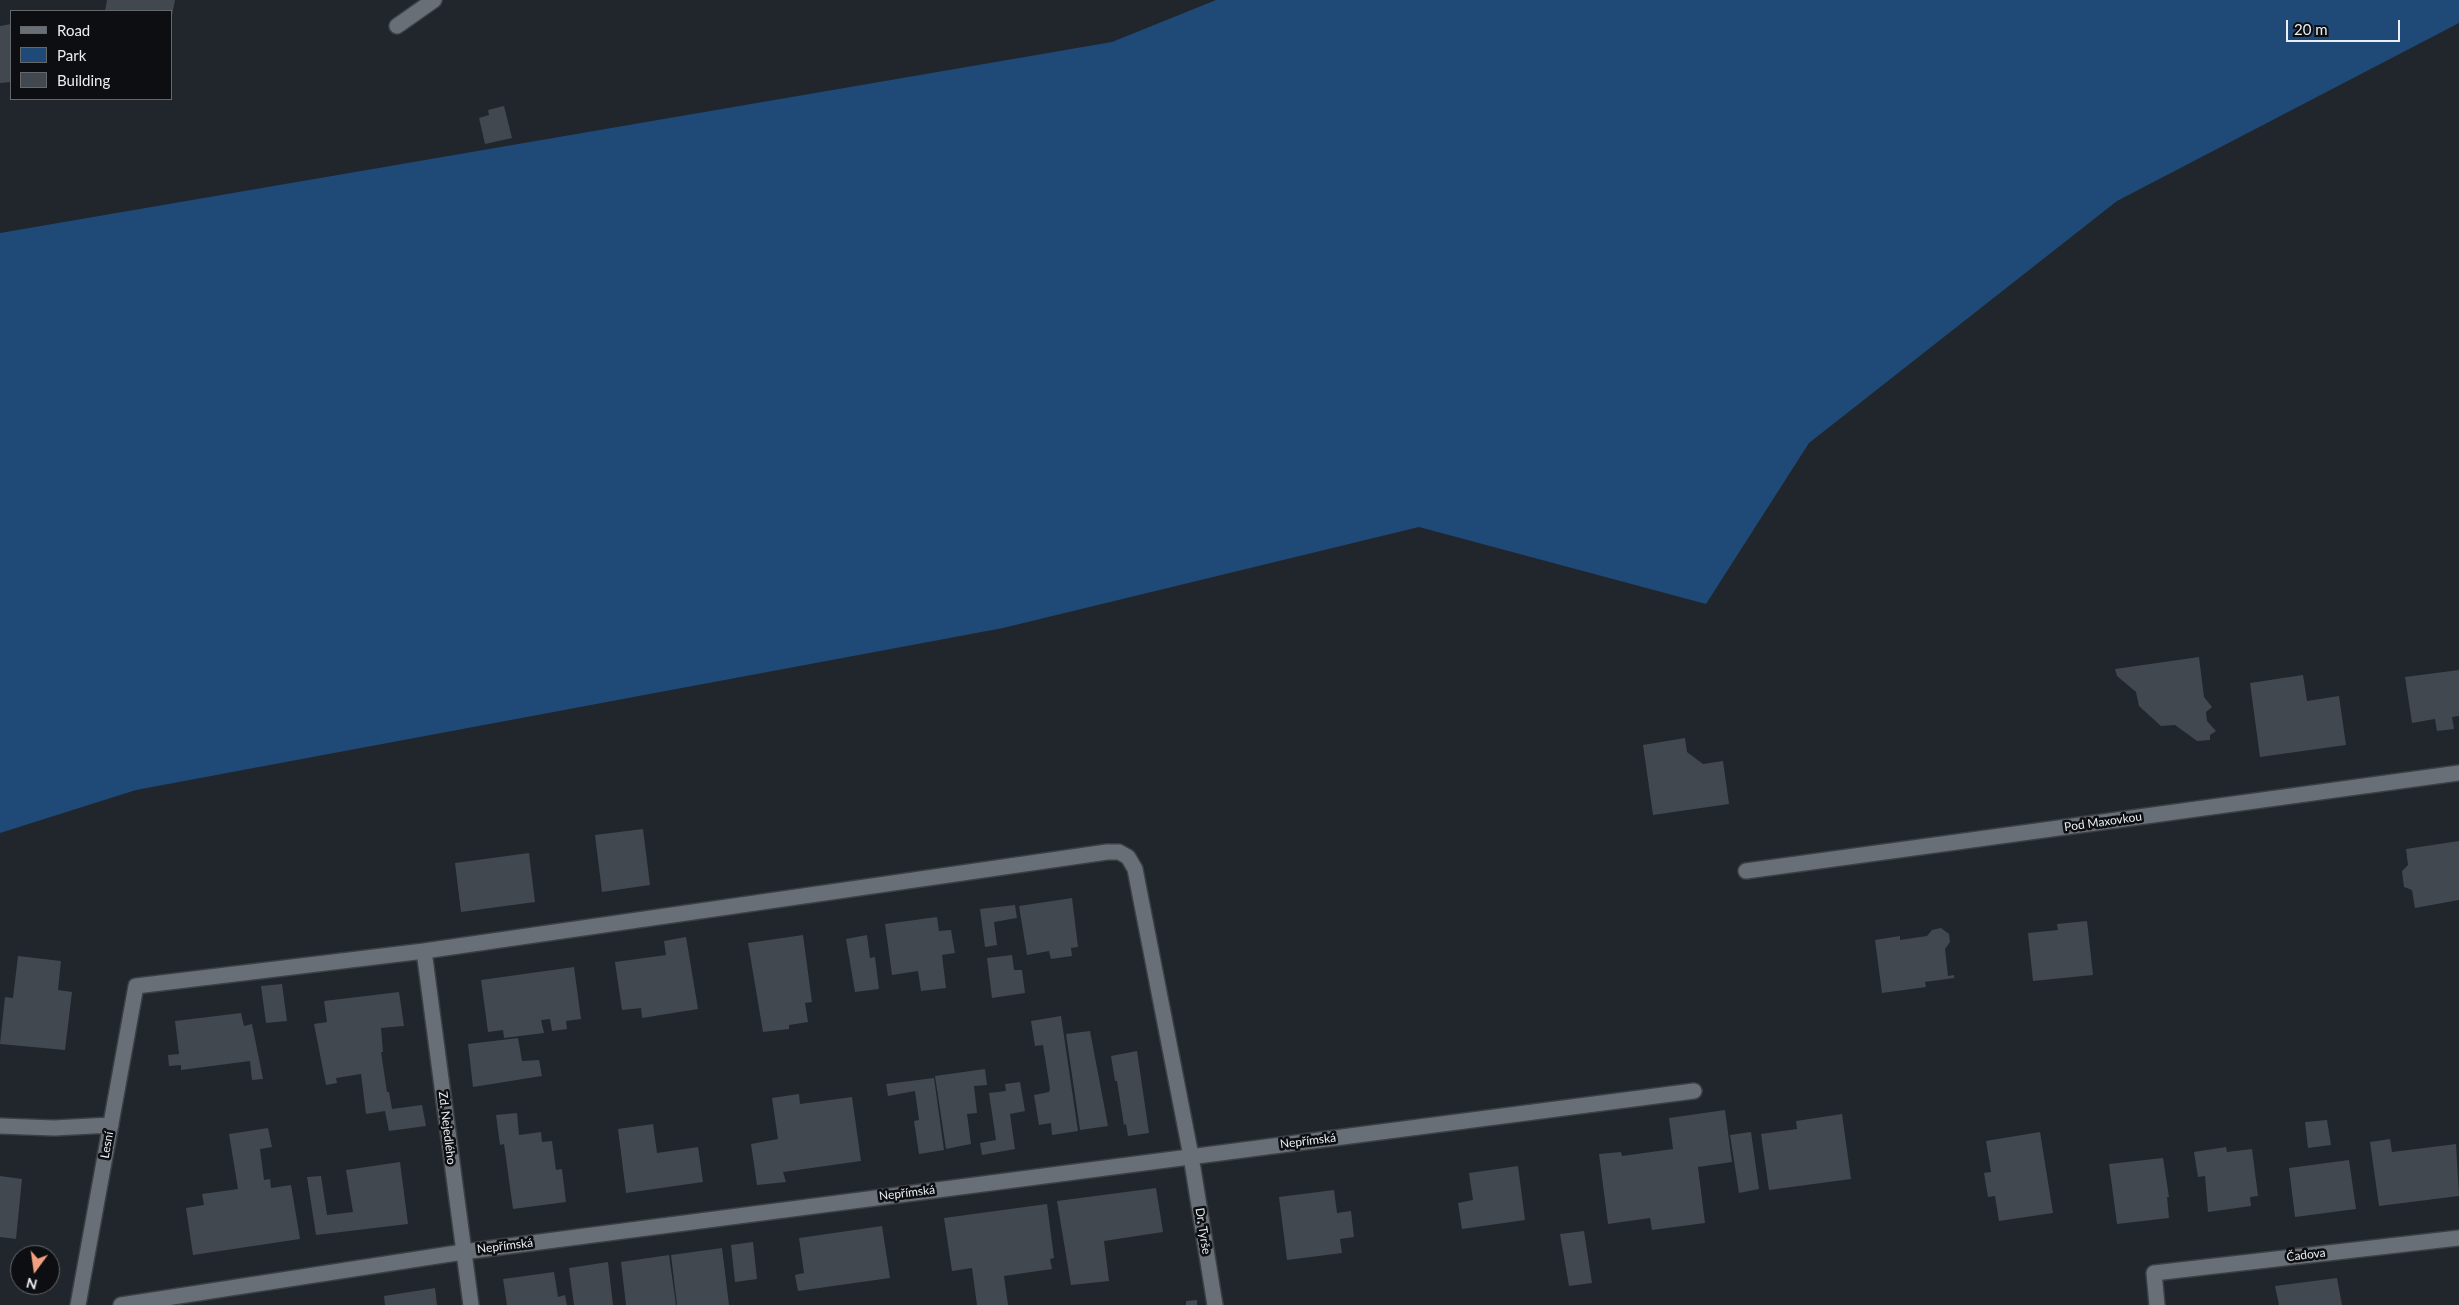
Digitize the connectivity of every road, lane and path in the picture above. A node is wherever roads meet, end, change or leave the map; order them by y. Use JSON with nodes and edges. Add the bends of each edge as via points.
{"nodes":[{"id":1,"x":434,"y":0,"type":"edge"},
{"id":2,"x":397,"y":26,"type":"dead end"},
{"id":3,"x":2459,"y":773,"type":"edge"},
{"id":4,"x":1746,"y":871,"type":"dead end"},
{"id":5,"x":424,"y":951,"type":"junction"},
{"id":6,"x":1694,"y":1091,"type":"dead end"},
{"id":7,"x":111,"y":1125,"type":"junction"},
{"id":8,"x":0,"y":1126,"type":"edge"},
{"id":9,"x":1191,"y":1156,"type":"junction"},
{"id":10,"x":2459,"y":1238,"type":"edge"},
{"id":11,"x":463,"y":1252,"type":"junction"},
{"id":12,"x":78,"y":1305,"type":"edge"},
{"id":13,"x":121,"y":1305,"type":"edge"},
{"id":14,"x":470,"y":1305,"type":"edge"},
{"id":15,"x":1215,"y":1305,"type":"edge"},
{"id":16,"x":2157,"y":1305,"type":"edge"}],
"edges":[{"from":1,"to":2,"type":"street"},
{"from":3,"to":4,"type":"street","name":"Pod Maxovkou"},
{"from":5,"to":7,"type":"street","name":"Lesní","via":[[136,986]]},
{"from":5,"to":9,"type":"street","name":"Dr. Tyrše","via":[[1119,852],[1128,857],[1135,869]]},
{"from":5,"to":11,"type":"street","name":"Zd. Nejedlého"},
{"from":6,"to":9,"type":"street","name":"Nepřímská"},
{"from":7,"to":8,"type":"street"},
{"from":7,"to":12,"type":"street","name":"Lesní"},
{"from":9,"to":11,"type":"street","name":"Nepřímská"},
{"from":9,"to":15,"type":"street","name":"Dr. Tyrše"},
{"from":10,"to":16,"type":"street","name":"Čadova","via":[[2154,1272]]},
{"from":11,"to":13,"type":"street","name":"Nepřímská"},
{"from":11,"to":14,"type":"street","name":"Zd. Nejedlého"}]}
